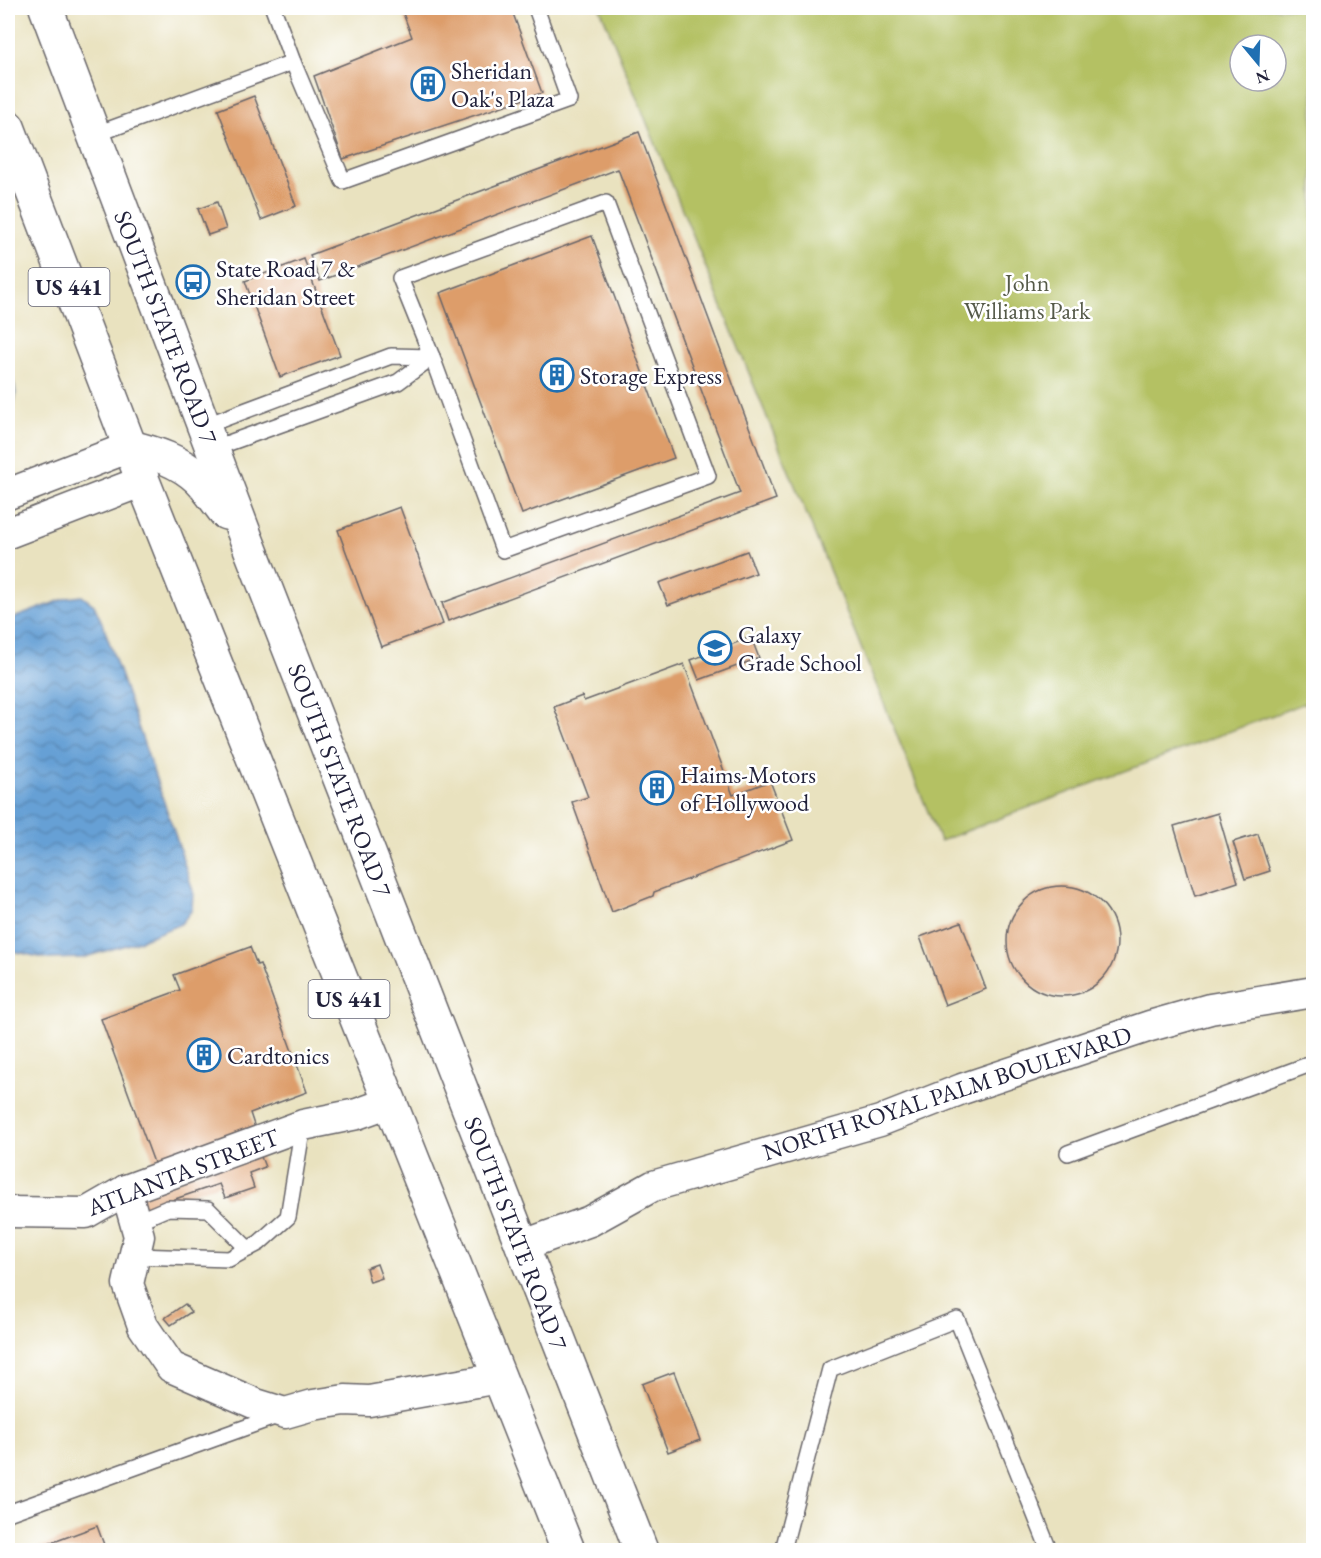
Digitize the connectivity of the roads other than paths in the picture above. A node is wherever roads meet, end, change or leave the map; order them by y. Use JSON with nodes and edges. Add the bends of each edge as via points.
{"nodes":[{"id":1,"x":46,"y":8,"type":"edge"},
{"id":2,"x":273,"y":8,"type":"edge"},
{"id":3,"x":536,"y":8,"type":"edge"},
{"id":4,"x":293,"y":62,"type":"junction"},
{"id":5,"x":8,"y":127,"type":"edge"},
{"id":6,"x":94,"y":135,"type":"junction"},
{"id":7,"x":432,"y":357,"type":"junction"},
{"id":8,"x":208,"y":438,"type":"junction"},
{"id":9,"x":130,"y":447,"type":"junction"},
{"id":10,"x":143,"y":481,"type":"junction"},
{"id":11,"x":8,"y":494,"type":"edge"},
{"id":12,"x":8,"y":533,"type":"edge"},
{"id":13,"x":246,"y":538,"type":"junction"},
{"id":14,"x":1314,"y":992,"type":"edge"},
{"id":15,"x":1314,"y":1066,"type":"edge"},
{"id":16,"x":390,"y":1102,"type":"junction"},
{"id":17,"x":303,"y":1125,"type":"junction"},
{"id":18,"x":1068,"y":1153,"type":"dead end"},
{"id":19,"x":126,"y":1190,"type":"junction"},
{"id":20,"x":8,"y":1212,"type":"edge"},
{"id":21,"x":135,"y":1222,"type":"junction"},
{"id":22,"x":521,"y":1246,"type":"junction"},
{"id":23,"x":248,"y":1250,"type":"junction"},
{"id":24,"x":135,"y":1256,"type":"junction"},
{"id":25,"x":499,"y":1377,"type":"junction"},
{"id":26,"x":285,"y":1413,"type":"junction"},
{"id":27,"x":8,"y":1513,"type":"edge"},
{"id":28,"x":568,"y":1551,"type":"edge"},
{"id":29,"x":641,"y":1551,"type":"edge"},
{"id":30,"x":783,"y":1551,"type":"edge"},
{"id":31,"x":1049,"y":1551,"type":"edge"}],
"edges":[{"from":1,"to":6,"type":"main road","name":"SOUTH STATE ROAD 7","number":"US 441"},
{"from":2,"to":4,"type":"lane"},
{"from":3,"to":4,"type":"lane","via":[[569,100],[343,181]]},
{"from":4,"to":6,"type":"lane"},
{"from":5,"to":9,"type":"main road","number":"US 441"},
{"from":6,"to":8,"type":"main road","name":"SOUTH STATE ROAD 7","number":"US 441"},
{"from":7,"to":7,"type":"lane","via":[[400,278],[606,204],[708,476],[503,550]]},
{"from":7,"to":8,"type":"lane","via":[[398,382]]},
{"from":7,"to":8,"type":"lane","via":[[391,356]]},
{"from":8,"to":13,"type":"main road","name":"SOUTH STATE ROAD 7","number":"US 441"},
{"from":9,"to":10,"type":"main road","number":"US 441"},
{"from":9,"to":11,"type":"street"},
{"from":9,"to":13,"type":"main road","via":[[167,458],[199,479]]},
{"from":10,"to":12,"type":"street"},
{"from":10,"to":16,"type":"main road","number":"US 441"},
{"from":13,"to":22,"type":"main road","name":"SOUTH STATE ROAD 7","number":"US 441"},
{"from":14,"to":22,"type":"street","name":"NORTH ROYAL PALM BOULEVARD","via":[[1210,1009],[1150,1026],[880,1121],[653,1186],[590,1221]]},
{"from":15,"to":18,"type":"lane","via":[[1305,1066]]},
{"from":16,"to":17,"type":"street","name":"ATLANTA STREET","via":[[357,1114]]},
{"from":16,"to":25,"type":"main road","number":"US 441"},
{"from":17,"to":19,"type":"street","name":"ATLANTA STREET"},
{"from":17,"to":23,"type":"lane","via":[[288,1217],[260,1244]]},
{"from":19,"to":20,"type":"street","name":"ATLANTA STREET","via":[[86,1213]]},
{"from":19,"to":21,"type":"street"},
{"from":21,"to":23,"type":"lane","via":[[168,1208],[208,1209]]},
{"from":21,"to":24,"type":"street","via":[[139,1236]]},
{"from":22,"to":29,"type":"main road","name":"SOUTH STATE ROAD 7","number":"US 441"},
{"from":23,"to":24,"type":"lane","via":[[229,1259]]},
{"from":24,"to":26,"type":"street","via":[[128,1284],[143,1326],[171,1367]]},
{"from":25,"to":26,"type":"street"},
{"from":25,"to":28,"type":"main road","number":"US 441"},
{"from":26,"to":27,"type":"lane"},
{"from":30,"to":31,"type":"lane","via":[[830,1369],[957,1319]]}]}
